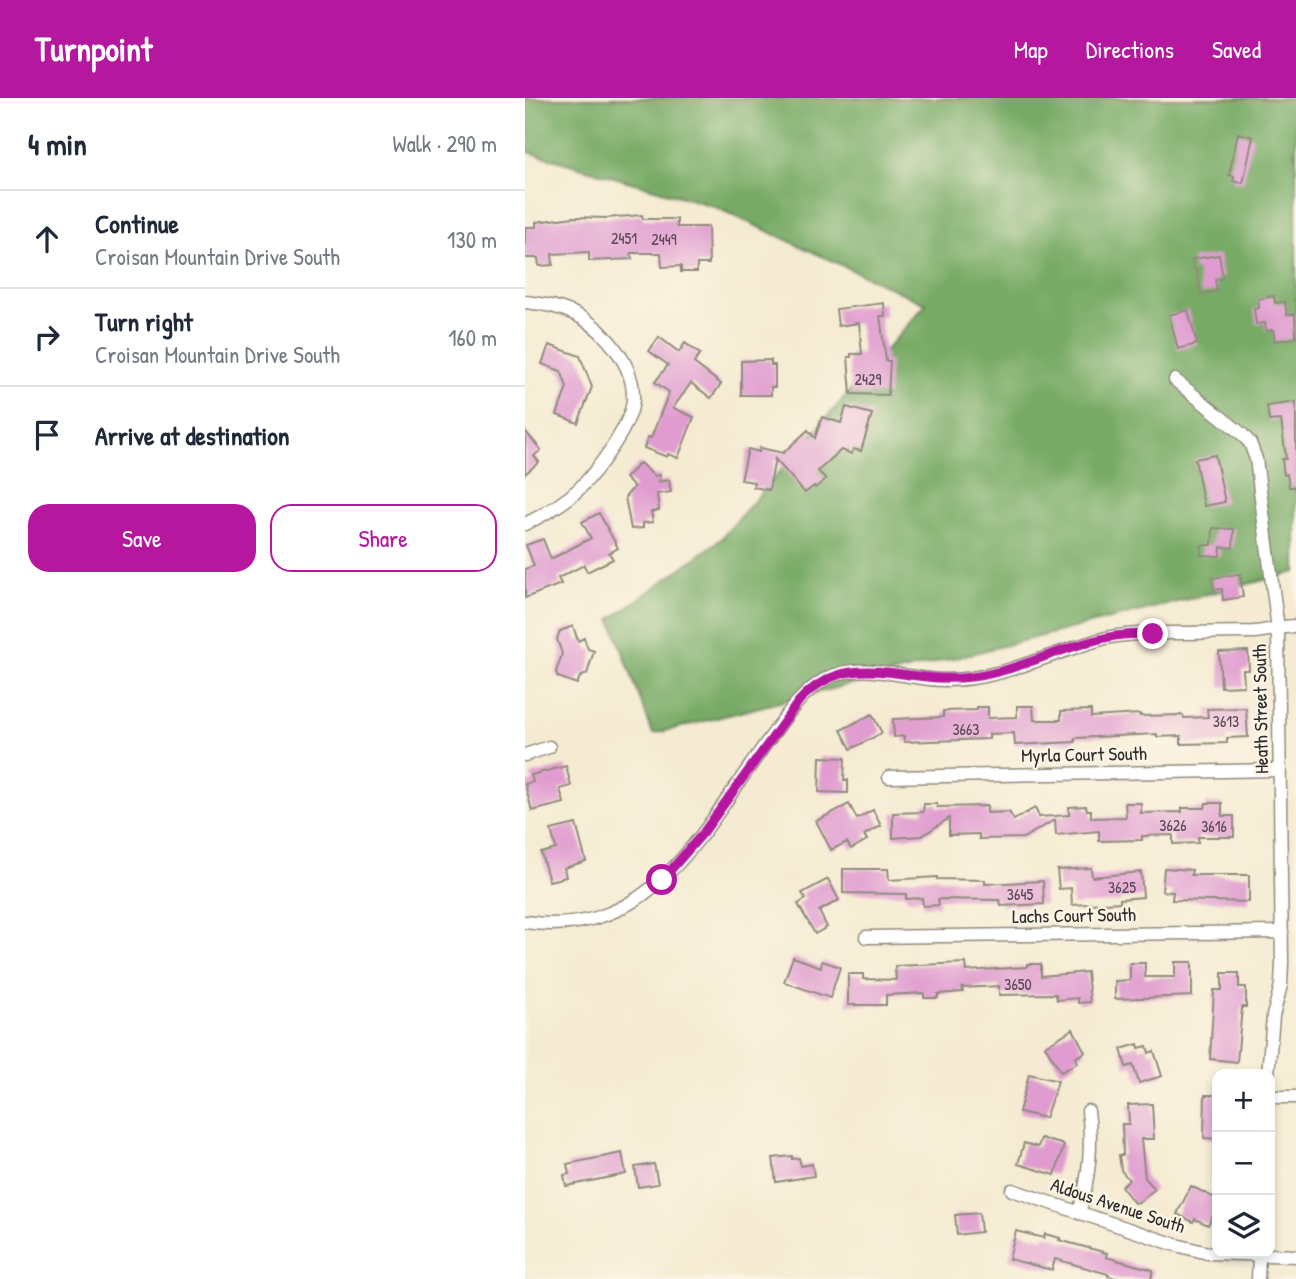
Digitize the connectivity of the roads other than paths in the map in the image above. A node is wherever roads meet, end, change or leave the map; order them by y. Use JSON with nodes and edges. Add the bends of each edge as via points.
{"nodes":[{"id":1,"x":525,"y":302,"type":"edge"},
{"id":2,"x":1175,"y":380,"type":"dead end"},
{"id":3,"x":525,"y":524,"type":"edge"},
{"id":4,"x":1296,"y":626,"type":"edge"},
{"id":5,"x":1278,"y":629,"type":"junction"},
{"id":6,"x":549,"y":747,"type":"dead end"},
{"id":7,"x":525,"y":755,"type":"edge"},
{"id":8,"x":1280,"y":770,"type":"junction"},
{"id":9,"x":889,"y":778,"type":"dead end"},
{"id":10,"x":525,"y":922,"type":"edge"},
{"id":11,"x":1282,"y":932,"type":"junction"},
{"id":12,"x":866,"y":937,"type":"dead end"},
{"id":13,"x":1268,"y":1069,"type":"edge"},
{"id":14,"x":1275,"y":1097,"type":"edge"},
{"id":15,"x":1296,"y":1097,"type":"edge"},
{"id":16,"x":1088,"y":1111,"type":"dead end"},
{"id":17,"x":1012,"y":1190,"type":"dead end"},
{"id":18,"x":1079,"y":1213,"type":"junction"},
{"id":19,"x":1212,"y":1253,"type":"edge"},
{"id":20,"x":1275,"y":1255,"type":"edge"},
{"id":21,"x":1296,"y":1256,"type":"edge"},
{"id":22,"x":1259,"y":1258,"type":"edge"},
{"id":23,"x":1258,"y":1279,"type":"edge"}],
"edges":[{"from":1,"to":3,"type":"street","via":[[558,306],[602,332],[627,368],[633,401],[619,438],[579,488]]},
{"from":2,"to":5,"type":"street","name":"Heath Street South","via":[[1250,443],[1256,459]]},
{"from":4,"to":5,"type":"street"},
{"from":5,"to":8,"type":"street","name":"Heath Street South"},
{"from":5,"to":10,"type":"street","via":[[1115,636],[1006,670],[955,679],[860,670],[835,674],[799,701],[703,833],[646,894],[594,919]]},
{"from":6,"to":7,"type":"street"},
{"from":8,"to":9,"type":"street","name":"Myrla Court South"},
{"from":8,"to":11,"type":"street","name":"Heath Street South"},
{"from":11,"to":12,"type":"street","name":"Lachs Court South"},
{"from":11,"to":13,"type":"street","name":"Heath Street South","via":[[1281,985]]},
{"from":14,"to":15,"type":"street"},
{"from":16,"to":18,"type":"street","via":[[1092,1149]]},
{"from":17,"to":18,"type":"street","name":"Aldous Avenue South"},
{"from":18,"to":19,"type":"street","name":"Aldous Avenue South"},
{"from":20,"to":21,"type":"street","name":"Aldous Avenue South"},
{"from":22,"to":23,"type":"street"}]}
